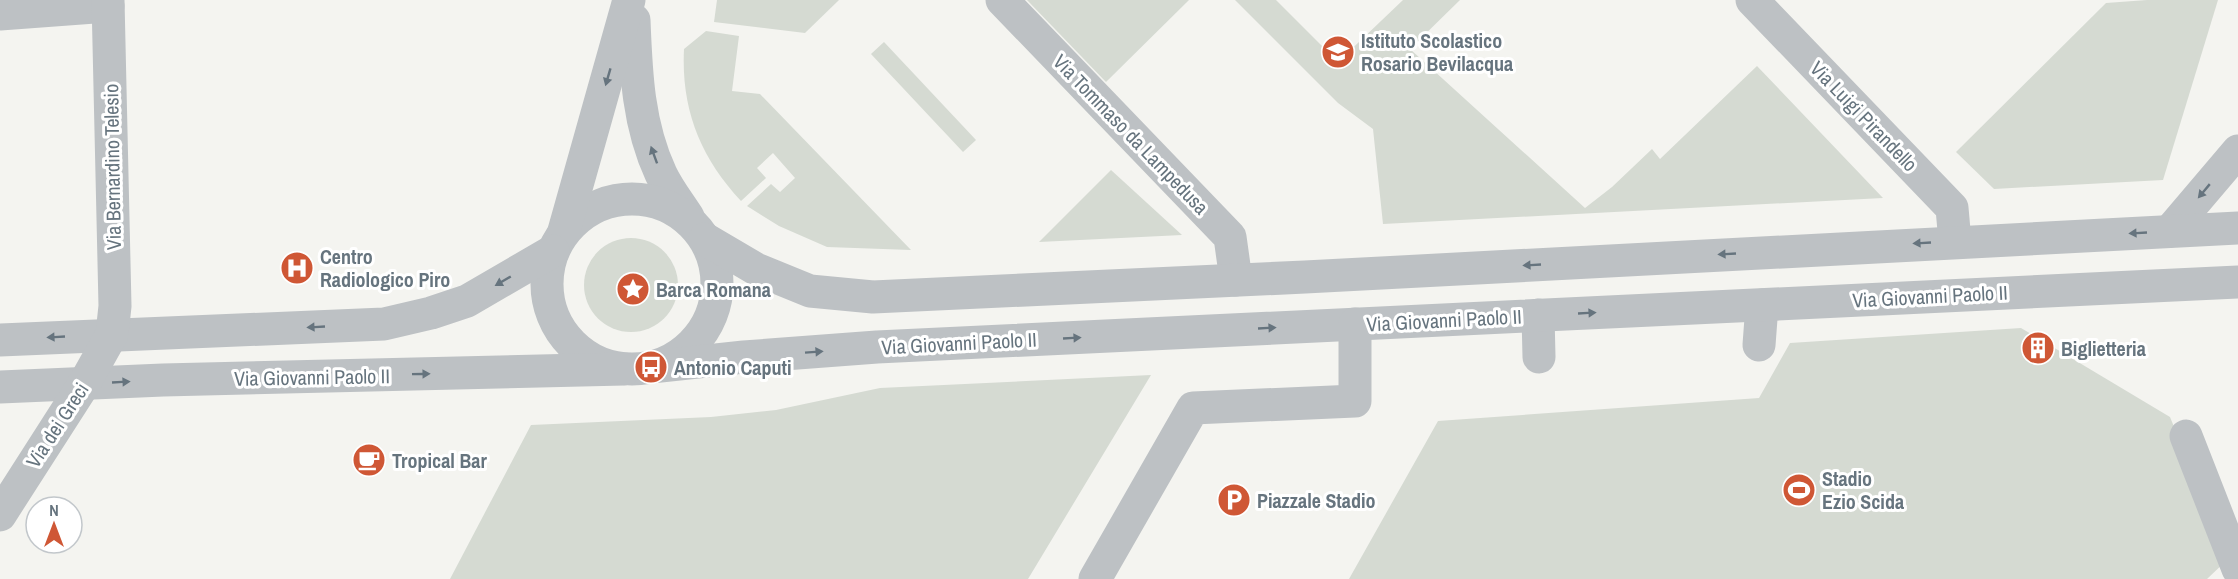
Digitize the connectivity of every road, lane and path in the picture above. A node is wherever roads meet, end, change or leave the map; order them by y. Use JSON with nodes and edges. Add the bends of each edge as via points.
{"nodes":[{"id":1,"x":629,"y":0,"type":"edge"},
{"id":2,"x":634,"y":0,"type":"edge"},
{"id":3,"x":1002,"y":0,"type":"edge"},
{"id":4,"x":1752,"y":0,"type":"edge"},
{"id":5,"x":108,"y":3,"type":"edge"},
{"id":6,"x":0,"y":14,"type":"edge"},
{"id":7,"x":2238,"y":151,"type":"edge"},
{"id":8,"x":2238,"y":228,"type":"edge"},
{"id":9,"x":699,"y":231,"type":"junction"},
{"id":10,"x":2170,"y":231,"type":"junction"},
{"id":11,"x":559,"y":241,"type":"junction"},
{"id":12,"x":1955,"y":242,"type":"junction"},
{"id":13,"x":1236,"y":280,"type":"junction"},
{"id":14,"x":2238,"y":282,"type":"edge"},
{"id":15,"x":1762,"y":305,"type":"junction"},
{"id":16,"x":1538,"y":315,"type":"junction"},
{"id":17,"x":1355,"y":324,"type":"junction"},
{"id":18,"x":112,"y":334,"type":"junction"},
{"id":19,"x":0,"y":340,"type":"edge"},
{"id":20,"x":1759,"y":345,"type":"dead end"},
{"id":21,"x":1539,"y":357,"type":"dead end"},
{"id":22,"x":638,"y":368,"type":"junction"},
{"id":23,"x":84,"y":384,"type":"junction"},
{"id":24,"x":0,"y":387,"type":"edge"},
{"id":25,"x":2186,"y":436,"type":"dead end"},
{"id":26,"x":0,"y":515,"type":"edge"},
{"id":27,"x":2238,"y":569,"type":"edge"},
{"id":28,"x":1095,"y":579,"type":"edge"}],
"edges":[{"from":1,"to":11,"type":"street","one_way":true},
{"from":9,"to":2,"type":"street","one_way":true,"via":[[661,175],[646,135],[636,84]]},
{"from":3,"to":13,"type":"street","name":"Via Tommaso da Lampedusa","via":[[1230,237]]},
{"from":4,"to":12,"type":"street","name":"Via Luigi Pirandello","via":[[1952,208]]},
{"from":5,"to":6,"type":"street"},
{"from":5,"to":18,"type":"street","name":"Via Bernardino Telesio","via":[[115,306]]},
{"from":7,"to":10,"type":"street","one_way":true},
{"from":8,"to":10,"type":"street"},
{"from":9,"to":11,"type":"street","via":[[660,203],[627,199],[603,204],[579,217]]},
{"from":9,"to":13,"type":"street","via":[[756,269],[810,291],[873,297]]},
{"from":9,"to":22,"type":"street","via":[[714,260],[718,283],[715,306],[706,327],[692,345],[673,359]]},
{"from":10,"to":12,"type":"street","one_way":true},
{"from":11,"to":18,"type":"street","one_way":true,"via":[[467,301],[384,324]]},
{"from":11,"to":22,"type":"street","via":[[547,273],[547,296],[553,318],[582,353],[602,364]]},
{"from":12,"to":13,"type":"street","one_way":true},
{"from":14,"to":15,"type":"street","name":"Via Giovanni Paolo II"},
{"from":16,"to":15,"type":"street","name":"Via Giovanni Paolo II","one_way":true},
{"from":15,"to":20,"type":"street"},
{"from":16,"to":17,"type":"street","name":"Via Giovanni Paolo II"},
{"from":16,"to":21,"type":"street"},
{"from":22,"to":17,"type":"street","name":"Via Giovanni Paolo II","one_way":true,"via":[[878,347]]},
{"from":17,"to":28,"type":"street","via":[[1355,401],[1193,408]]},
{"from":18,"to":19,"type":"street","one_way":true},
{"from":18,"to":23,"type":"street","name":"Via dei Greci"},
{"from":23,"to":22,"type":"street","name":"Via Giovanni Paolo II","one_way":true},
{"from":23,"to":24,"type":"street","name":"Via Giovanni Paolo II"},
{"from":23,"to":26,"type":"street","name":"Via dei Greci"},
{"from":25,"to":27,"type":"street"}]}
